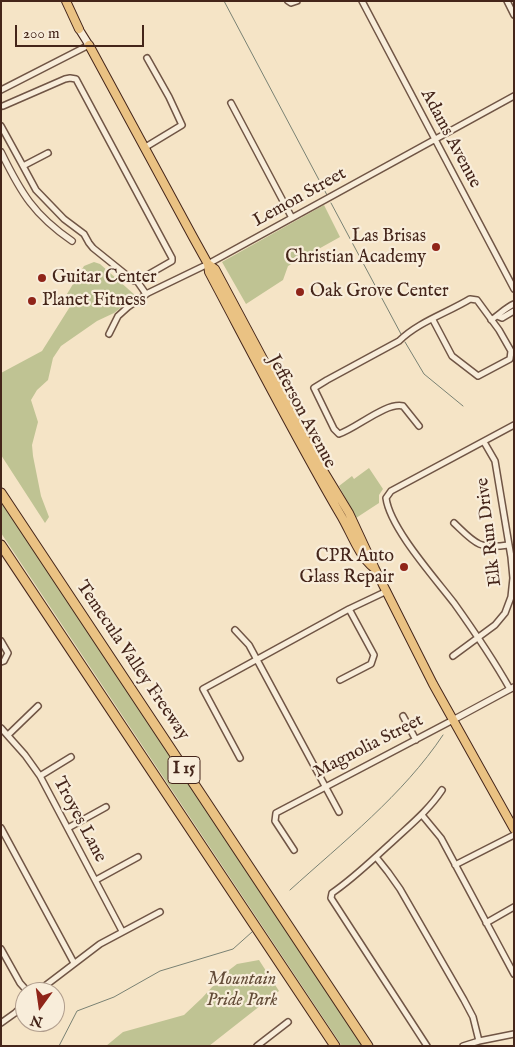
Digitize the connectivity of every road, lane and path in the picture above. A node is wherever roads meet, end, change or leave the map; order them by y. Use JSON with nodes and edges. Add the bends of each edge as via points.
{"nodes":[{"id":1,"x":66,"y":1,"type":"edge"},
{"id":2,"x":288,"y":1,"type":"edge"},
{"id":3,"x":297,"y":1,"type":"edge"},
{"id":4,"x":362,"y":1,"type":"edge"},
{"id":5,"x":507,"y":1,"type":"edge"},
{"id":6,"x":514,"y":15,"type":"edge"},
{"id":7,"x":79,"y":29,"type":"joint"},
{"id":8,"x":89,"y":45,"type":"junction"},
{"id":9,"x":147,"y":58,"type":"dead end"},
{"id":10,"x":1,"y":90,"type":"edge"},
{"id":11,"x":514,"y":96,"type":"edge"},
{"id":12,"x":231,"y":103,"type":"dead end"},
{"id":13,"x":2,"y":106,"type":"edge"},
{"id":14,"x":1,"y":126,"type":"edge"},
{"id":15,"x":435,"y":140,"type":"junction"},
{"id":16,"x":144,"y":148,"type":"junction"},
{"id":17,"x":1,"y":152,"type":"edge"},
{"id":18,"x":48,"y":153,"type":"dead end"},
{"id":19,"x":23,"y":166,"type":"junction"},
{"id":20,"x":36,"y":190,"type":"junction"},
{"id":21,"x":26,"y":197,"type":"junction"},
{"id":22,"x":292,"y":218,"type":"junction"},
{"id":23,"x":72,"y":241,"type":"dead end"},
{"id":24,"x":208,"y":264,"type":"junction"},
{"id":25,"x":137,"y":281,"type":"junction"},
{"id":26,"x":514,"y":290,"type":"edge"},
{"id":27,"x":146,"y":294,"type":"junction"},
{"id":28,"x":514,"y":304,"type":"edge"},
{"id":29,"x":505,"y":309,"type":"junction"},
{"id":30,"x":511,"y":313,"type":"edge"},
{"id":31,"x":497,"y":316,"type":"junction"},
{"id":32,"x":433,"y":320,"type":"junction"},
{"id":33,"x":491,"y":320,"type":"junction"},
{"id":34,"x":109,"y":334,"type":"dead end"},
{"id":35,"x":280,"y":407,"type":"junction"},
{"id":36,"x":514,"y":425,"type":"edge"},
{"id":37,"x":419,"y":426,"type":"dead end"},
{"id":38,"x":484,"y":442,"type":"junction"},
{"id":39,"x":318,"y":462,"type":"junction"},
{"id":40,"x":1,"y":493,"type":"edge"},
{"id":41,"x":454,"y":523,"type":"dead end"},
{"id":42,"x":1,"y":545,"type":"edge"},
{"id":43,"x":508,"y":545,"type":"junction"},
{"id":44,"x":375,"y":569,"type":"junction"},
{"id":45,"x":387,"y":591,"type":"junction"},
{"id":46,"x":349,"y":609,"type":"junction"},
{"id":47,"x":236,"y":630,"type":"dead end"},
{"id":48,"x":478,"y":637,"type":"junction"},
{"id":49,"x":1,"y":641,"type":"edge"},
{"id":50,"x":453,"y":656,"type":"dead end"},
{"id":51,"x":256,"y":659,"type":"junction"},
{"id":52,"x":1,"y":662,"type":"edge"},
{"id":53,"x":340,"y":680,"type":"dead end"},
{"id":54,"x":512,"y":688,"type":"edge"},
{"id":55,"x":38,"y":706,"type":"dead end"},
{"id":56,"x":403,"y":716,"type":"dead end"},
{"id":57,"x":453,"y":720,"type":"junction"},
{"id":58,"x":1,"y":728,"type":"edge"},
{"id":59,"x":8,"y":735,"type":"junction"},
{"id":60,"x":416,"y":740,"type":"junction"},
{"id":61,"x":72,"y":757,"type":"dead end"},
{"id":62,"x":240,"y":758,"type":"dead end"},
{"id":63,"x":40,"y":776,"type":"junction"},
{"id":64,"x":326,"y":786,"type":"junction"},
{"id":65,"x":442,"y":790,"type":"dead end"},
{"id":66,"x":106,"y":807,"type":"dead end"},
{"id":67,"x":340,"y":812,"type":"dead end"},
{"id":68,"x":422,"y":815,"type":"junction"},
{"id":69,"x":1,"y":828,"type":"edge"},
{"id":70,"x":68,"y":828,"type":"junction"},
{"id":71,"x":514,"y":829,"type":"edge"},
{"id":72,"x":514,"y":835,"type":"edge"},
{"id":73,"x":294,"y":850,"type":"dead end"},
{"id":74,"x":138,"y":857,"type":"dead end"},
{"id":75,"x":376,"y":857,"type":"junction"},
{"id":76,"x":454,"y":865,"type":"junction"},
{"id":77,"x":96,"y":880,"type":"junction"},
{"id":78,"x":514,"y":908,"type":"edge"},
{"id":79,"x":160,"y":912,"type":"dead end"},
{"id":80,"x":486,"y":923,"type":"junction"},
{"id":81,"x":122,"y":931,"type":"junction"},
{"id":82,"x":1,"y":949,"type":"edge"},
{"id":83,"x":74,"y":963,"type":"junction"},
{"id":84,"x":514,"y":974,"type":"edge"},
{"id":85,"x":19,"y":982,"type":"edge"},
{"id":86,"x":50,"y":982,"type":"edge"},
{"id":87,"x":15,"y":1013,"type":"edge"},
{"id":88,"x":288,"y":1022,"type":"dead end"},
{"id":89,"x":1,"y":1023,"type":"edge"},
{"id":90,"x":514,"y":1034,"type":"edge"},
{"id":91,"x":479,"y":1040,"type":"junction"},
{"id":92,"x":259,"y":1045,"type":"edge"},
{"id":93,"x":335,"y":1046,"type":"edge"},
{"id":94,"x":368,"y":1046,"type":"edge"},
{"id":95,"x":427,"y":1046,"type":"edge"},
{"id":96,"x":463,"y":1046,"type":"edge"}],
"edges":[{"from":1,"to":7,"type":"main road","name":"Jefferson Avenue"},
{"from":2,"to":3,"type":"street"},
{"from":4,"to":15,"type":"street","name":"Adams Avenue"},
{"from":5,"to":6,"type":"street"},
{"from":7,"to":8,"type":"main road","name":"Jefferson Avenue"},
{"from":8,"to":10,"type":"street"},
{"from":8,"to":16,"type":"main road","name":"Jefferson Avenue"},
{"from":9,"to":16,"type":"street","via":[[182,124]]},
{"from":11,"to":15,"type":"street","name":"Lemon Street"},
{"from":12,"to":22,"type":"street"},
{"from":13,"to":25,"type":"street","via":[[65,79],[76,79],[172,258],[170,263]]},
{"from":14,"to":19,"type":"street"},
{"from":15,"to":22,"type":"street","name":"Lemon Street"},
{"from":15,"to":26,"type":"street","name":"Adams Avenue"},
{"from":16,"to":24,"type":"main road","name":"Jefferson Avenue"},
{"from":17,"to":21,"type":"street"},
{"from":18,"to":19,"type":"street"},
{"from":19,"to":20,"type":"street"},
{"from":20,"to":21,"type":"street"},
{"from":20,"to":25,"type":"street","via":[[84,234],[88,244]]},
{"from":21,"to":23,"type":"street","via":[[53,227]]},
{"from":22,"to":24,"type":"street","name":"Lemon Street"},
{"from":24,"to":27,"type":"street","name":"Lemon Street"},
{"from":24,"to":35,"type":"main road","name":"Jefferson Avenue","via":[[208,272]]},
{"from":24,"to":39,"type":"main road","name":"Jefferson Avenue","via":[[215,269]]},
{"from":25,"to":27,"type":"street"},
{"from":27,"to":34,"type":"street","name":"Lemon Street","via":[[118,316]]},
{"from":28,"to":29,"type":"street"},
{"from":29,"to":30,"type":"street"},
{"from":29,"to":31,"type":"street"},
{"from":30,"to":31,"type":"street","via":[[502,318]]},
{"from":31,"to":33,"type":"street"},
{"from":32,"to":33,"type":"street","via":[[470,299],[477,300]]},
{"from":32,"to":33,"type":"street","via":[[452,356],[478,376],[510,359],[511,351]]},
{"from":32,"to":37,"type":"street","via":[[314,388],[339,434],[398,405],[404,406]]},
{"from":35,"to":39,"type":"main road","via":[[287,411]]},
{"from":35,"to":44,"type":"main road","name":"Jefferson Avenue","via":[[366,561]]},
{"from":36,"to":38,"type":"street"},
{"from":38,"to":43,"type":"street","name":"Elk Run Drive","via":[[495,460]]},
{"from":38,"to":48,"type":"street","via":[[391,491],[386,498],[387,506],[414,552]]},
{"from":39,"to":44,"type":"main road","name":"Jefferson Avenue","via":[[349,513]]},
{"from":40,"to":94,"type":"highway","name":"Temecula Valley Freeway","number":"I 15"},
{"from":41,"to":43,"type":"street","via":[[474,543],[486,547]]},
{"from":42,"to":93,"type":"highway","number":"I 15"},
{"from":43,"to":48,"type":"street","name":"Elk Run Drive","via":[[513,578],[511,598],[495,625]]},
{"from":44,"to":45,"type":"main road","name":"Jefferson Avenue"},
{"from":45,"to":46,"type":"street"},
{"from":45,"to":57,"type":"main road","name":"Jefferson Avenue"},
{"from":46,"to":51,"type":"street"},
{"from":46,"to":53,"type":"street","via":[[374,659],[371,664]]},
{"from":47,"to":51,"type":"street"},
{"from":48,"to":50,"type":"street","name":"Elk Run Drive"},
{"from":48,"to":54,"type":"street"},
{"from":49,"to":52,"type":"street","via":[[8,653]]},
{"from":51,"to":62,"type":"street","via":[[203,689]]},
{"from":51,"to":64,"type":"street"},
{"from":54,"to":57,"type":"street","name":"Magnolia Street"},
{"from":55,"to":59,"type":"street"},
{"from":56,"to":60,"type":"street"},
{"from":57,"to":60,"type":"street","name":"Magnolia Street"},
{"from":57,"to":71,"type":"main road","name":"Jefferson Avenue"},
{"from":58,"to":59,"type":"street","name":"Troyes Lane"},
{"from":59,"to":63,"type":"street","name":"Troyes Lane"},
{"from":60,"to":64,"type":"street","name":"Magnolia Street"},
{"from":61,"to":63,"type":"street"},
{"from":63,"to":70,"type":"street","name":"Troyes Lane"},
{"from":64,"to":67,"type":"street"},
{"from":64,"to":73,"type":"street","name":"Magnolia Street","via":[[276,813],[275,821]]},
{"from":65,"to":68,"type":"street"},
{"from":66,"to":70,"type":"street"},
{"from":68,"to":75,"type":"street"},
{"from":68,"to":76,"type":"street","via":[[441,838]]},
{"from":69,"to":83,"type":"street"},
{"from":70,"to":77,"type":"street","name":"Troyes Lane"},
{"from":72,"to":76,"type":"street"},
{"from":74,"to":77,"type":"street"},
{"from":75,"to":91,"type":"street","via":[[400,889],[464,1000]]},
{"from":75,"to":95,"type":"street","via":[[332,893],[331,898]]},
{"from":76,"to":80,"type":"street"},
{"from":77,"to":81,"type":"street","name":"Troyes Lane"},
{"from":78,"to":80,"type":"street"},
{"from":79,"to":81,"type":"street"},
{"from":80,"to":84,"type":"street"},
{"from":81,"to":83,"type":"street"},
{"from":82,"to":85,"type":"street"},
{"from":83,"to":86,"type":"street"},
{"from":87,"to":89,"type":"street"},
{"from":88,"to":92,"type":"street"},
{"from":90,"to":91,"type":"street"},
{"from":91,"to":96,"type":"street"}]}
